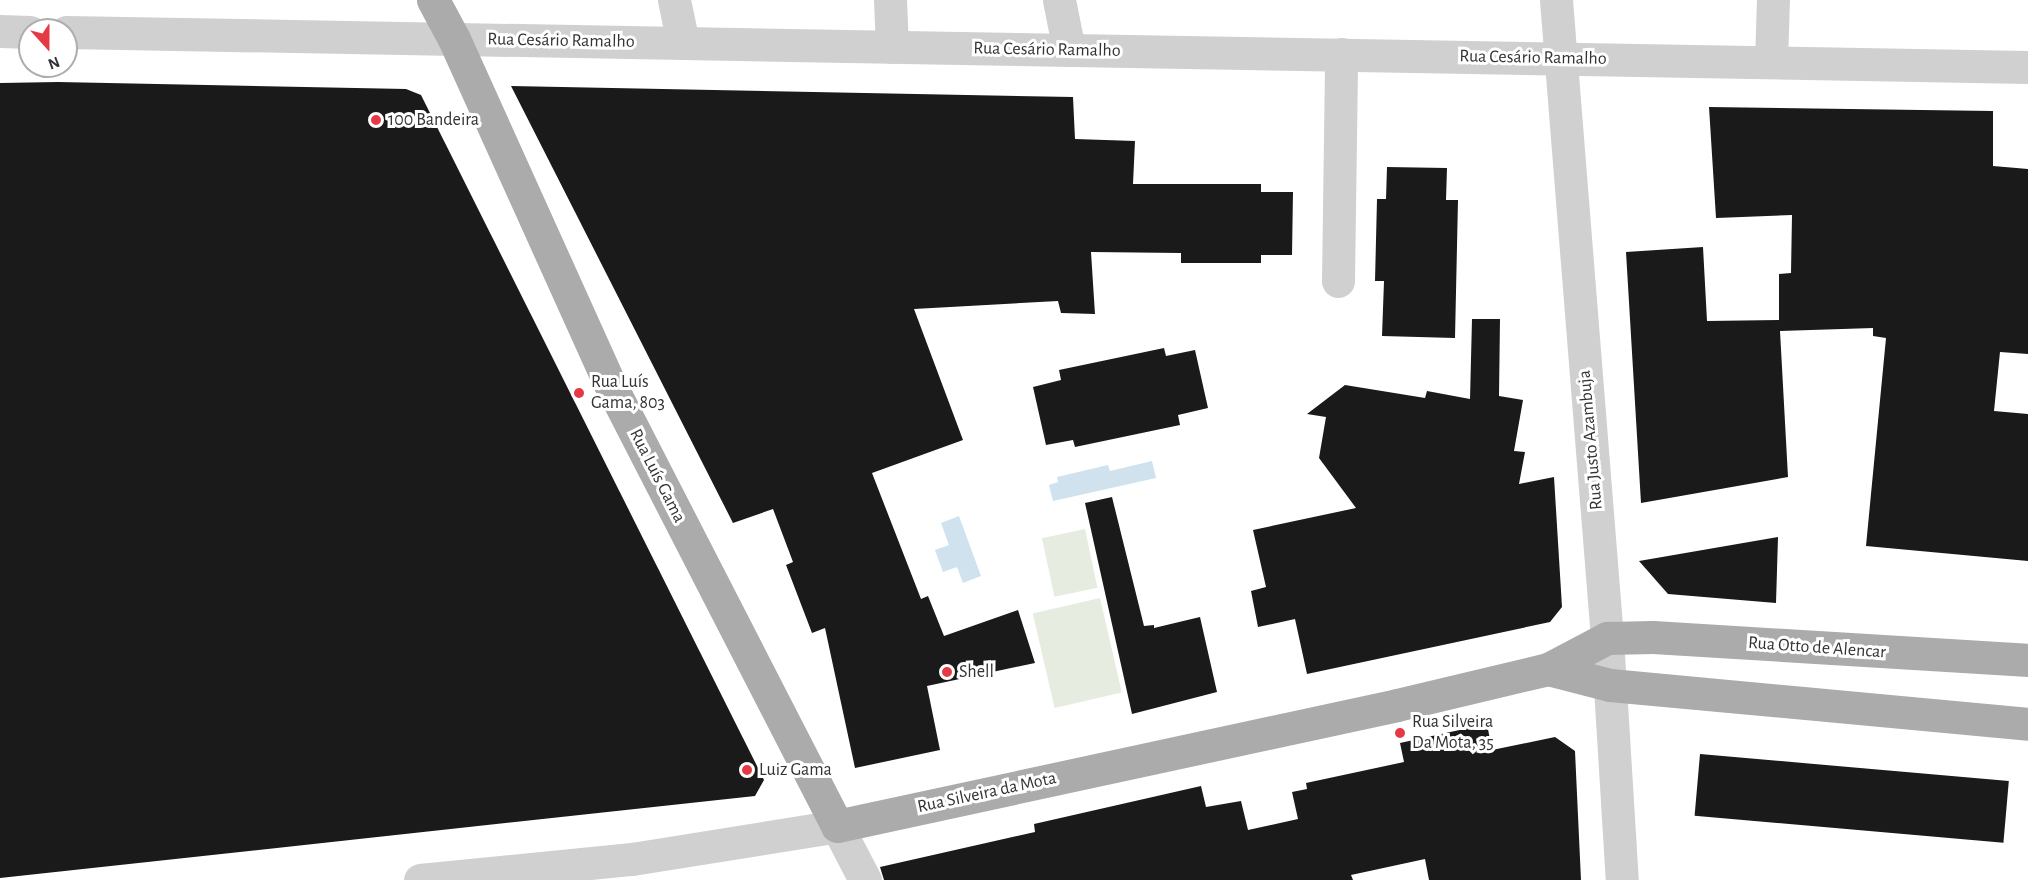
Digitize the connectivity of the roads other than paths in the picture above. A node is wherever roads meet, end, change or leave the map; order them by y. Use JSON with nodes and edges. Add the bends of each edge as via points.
{"nodes":[{"id":1,"x":433,"y":0,"type":"edge"},
{"id":2,"x":674,"y":0,"type":"edge"},
{"id":3,"x":890,"y":0,"type":"edge"},
{"id":4,"x":1059,"y":0,"type":"edge"},
{"id":5,"x":1556,"y":0,"type":"edge"},
{"id":6,"x":1773,"y":0,"type":"edge"},
{"id":7,"x":0,"y":31,"type":"edge"},
{"id":8,"x":18,"y":32,"type":"edge"},
{"id":9,"x":78,"y":32,"type":"edge"},
{"id":10,"x":454,"y":39,"type":"junction"},
{"id":11,"x":683,"y":43,"type":"junction"},
{"id":12,"x":892,"y":47,"type":"junction"},
{"id":13,"x":1069,"y":50,"type":"junction"},
{"id":14,"x":1341,"y":54,"type":"junction"},
{"id":15,"x":1560,"y":58,"type":"junction"},
{"id":16,"x":1771,"y":62,"type":"junction"},
{"id":17,"x":2028,"y":67,"type":"edge"},
{"id":18,"x":1338,"y":281,"type":"dead end"},
{"id":19,"x":1607,"y":638,"type":"junction"},
{"id":20,"x":2028,"y":660,"type":"edge"},
{"id":21,"x":1548,"y":669,"type":"junction"},
{"id":22,"x":1610,"y":685,"type":"junction"},
{"id":23,"x":2028,"y":724,"type":"edge"},
{"id":24,"x":837,"y":826,"type":"junction"},
{"id":25,"x":420,"y":880,"type":"edge"},
{"id":26,"x":865,"y":880,"type":"edge"},
{"id":27,"x":1622,"y":880,"type":"edge"}],
"edges":[{"from":1,"to":10,"type":"main road","name":"Rua Luís Gama"},
{"from":2,"to":11,"type":"street"},
{"from":3,"to":12,"type":"street"},
{"from":4,"to":13,"type":"street"},
{"from":5,"to":15,"type":"street","name":"Rua Justo Azambuja"},
{"from":6,"to":16,"type":"street"},
{"from":7,"to":8,"type":"street"},
{"from":9,"to":10,"type":"street","name":"Rua Cesário Ramalho"},
{"from":10,"to":11,"type":"street","name":"Rua Cesário Ramalho"},
{"from":10,"to":24,"type":"main road","name":"Rua Luís Gama","via":[[609,382]]},
{"from":11,"to":12,"type":"street","name":"Rua Cesário Ramalho"},
{"from":12,"to":13,"type":"street","name":"Rua Cesário Ramalho"},
{"from":13,"to":14,"type":"street","name":"Rua Cesário Ramalho"},
{"from":14,"to":15,"type":"street","name":"Rua Cesário Ramalho"},
{"from":14,"to":18,"type":"street"},
{"from":15,"to":16,"type":"street","name":"Rua Cesário Ramalho"},
{"from":15,"to":19,"type":"street","name":"Rua Justo Azambuja"},
{"from":16,"to":17,"type":"street","name":"Rua Cesário Ramalho"},
{"from":19,"to":20,"type":"main road","name":"Rua Otto de Alencar","via":[[1653,637]]},
{"from":19,"to":21,"type":"main road","name":"Rua Silveira da Mota"},
{"from":19,"to":22,"type":"street","name":"Rua Justo Azambuja"},
{"from":21,"to":22,"type":"main road","name":"Rua Silveira da Mota"},
{"from":21,"to":24,"type":"main road","name":"Rua Silveira da Mota"},
{"from":22,"to":23,"type":"main road"},
{"from":22,"to":27,"type":"street","name":"Rua Justo Azambuja"},
{"from":24,"to":25,"type":"street","name":"Rua Silveira da Mota","via":[[632,859]]},
{"from":24,"to":26,"type":"street","name":"Rua Luís Gama"}]}
